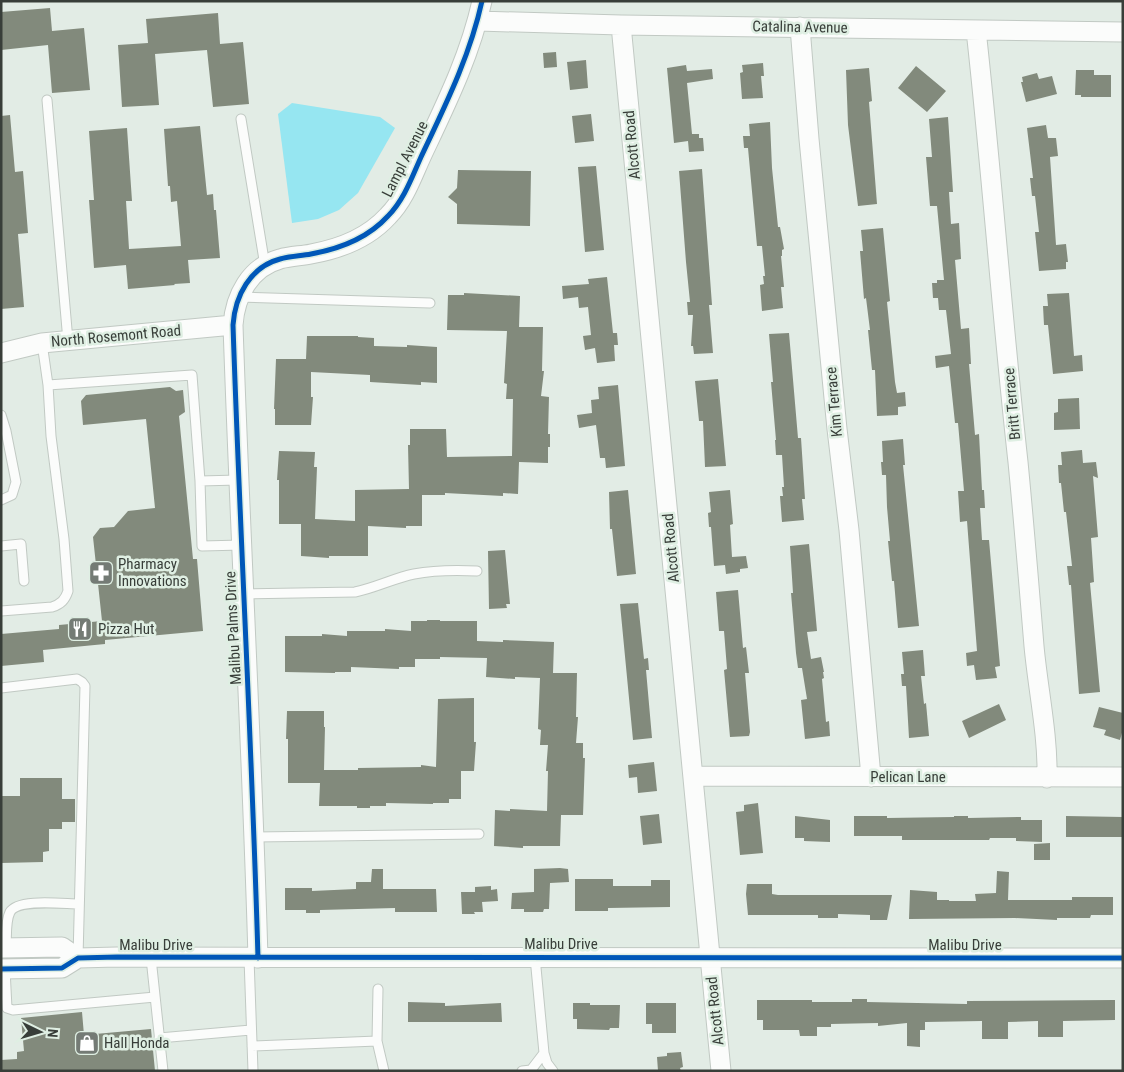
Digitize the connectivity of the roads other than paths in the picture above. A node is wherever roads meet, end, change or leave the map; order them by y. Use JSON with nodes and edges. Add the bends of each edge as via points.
{"nodes":[{"id":1,"x":482,"y":1,"type":"edge"},
{"id":2,"x":478,"y":21,"type":"junction"},
{"id":3,"x":621,"y":25,"type":"junction"},
{"id":4,"x":800,"y":27,"type":"junction"},
{"id":5,"x":976,"y":30,"type":"junction"},
{"id":6,"x":1123,"y":32,"type":"edge"},
{"id":7,"x":47,"y":100,"type":"dead end"},
{"id":8,"x":241,"y":119,"type":"dead end"},
{"id":9,"x":265,"y":266,"type":"junction"},
{"id":10,"x":238,"y":297,"type":"junction"},
{"id":11,"x":430,"y":302,"type":"dead end"},
{"id":12,"x":232,"y":325,"type":"junction"},
{"id":13,"x":68,"y":341,"type":"junction"},
{"id":14,"x":42,"y":343,"type":"junction"},
{"id":15,"x":1,"y":353,"type":"edge"},
{"id":16,"x":48,"y":384,"type":"junction"},
{"id":17,"x":1,"y":415,"type":"edge"},
{"id":18,"x":238,"y":480,"type":"junction"},
{"id":19,"x":200,"y":481,"type":"junction"},
{"id":20,"x":3,"y":500,"type":"edge"},
{"id":21,"x":242,"y":544,"type":"junction"},
{"id":22,"x":1,"y":546,"type":"edge"},
{"id":23,"x":477,"y":571,"type":"dead end"},
{"id":24,"x":24,"y":581,"type":"dead end"},
{"id":25,"x":244,"y":594,"type":"junction"},
{"id":26,"x":1,"y":611,"type":"edge"},
{"id":27,"x":1,"y":688,"type":"edge"},
{"id":28,"x":693,"y":776,"type":"junction"},
{"id":29,"x":871,"y":777,"type":"junction"},
{"id":30,"x":1123,"y":777,"type":"edge"},
{"id":31,"x":1047,"y":778,"type":"junction"},
{"id":32,"x":479,"y":834,"type":"dead end"},
{"id":33,"x":255,"y":837,"type":"junction"},
{"id":34,"x":79,"y":904,"type":"junction"},
{"id":35,"x":4,"y":948,"type":"edge"},
{"id":36,"x":535,"y":957,"type":"junction"},
{"id":37,"x":78,"y":958,"type":"junction"},
{"id":38,"x":151,"y":958,"type":"junction"},
{"id":39,"x":254,"y":958,"type":"junction"},
{"id":40,"x":710,"y":958,"type":"junction"},
{"id":41,"x":1123,"y":958,"type":"edge"},
{"id":42,"x":3,"y":969,"type":"edge"},
{"id":43,"x":378,"y":989,"type":"dead end"},
{"id":44,"x":155,"y":997,"type":"junction"},
{"id":45,"x":252,"y":1030,"type":"junction"},
{"id":46,"x":159,"y":1038,"type":"junction"},
{"id":47,"x":377,"y":1041,"type":"junction"},
{"id":48,"x":252,"y":1046,"type":"junction"},
{"id":49,"x":544,"y":1053,"type":"junction"},
{"id":50,"x":163,"y":1071,"type":"edge"},
{"id":51,"x":253,"y":1071,"type":"edge"},
{"id":52,"x":384,"y":1071,"type":"edge"},
{"id":53,"x":522,"y":1071,"type":"edge"},
{"id":54,"x":553,"y":1071,"type":"edge"},
{"id":55,"x":721,"y":1071,"type":"edge"}],
"edges":[{"from":1,"to":2,"type":"street","name":"Lampl Avenue"},
{"from":2,"to":3,"type":"street","name":"Catalina Avenue"},
{"from":2,"to":9,"type":"street","name":"Lampl Avenue","via":[[444,108],[402,198],[390,214],[373,230],[339,247],[280,259]]},
{"from":3,"to":4,"type":"street","name":"Catalina Avenue"},
{"from":3,"to":28,"type":"street","name":"Alcott Road"},
{"from":4,"to":5,"type":"street","name":"Catalina Avenue"},
{"from":4,"to":29,"type":"street","name":"Kim Terrace"},
{"from":5,"to":6,"type":"street","name":"Catalina Avenue"},
{"from":5,"to":31,"type":"street","name":"Britt Terrace"},
{"from":7,"to":13,"type":"lane"},
{"from":8,"to":9,"type":"lane"},
{"from":9,"to":10,"type":"street","name":"Lampl Avenue","via":[[254,274]]},
{"from":10,"to":11,"type":"lane"},
{"from":10,"to":12,"type":"street","name":"Malibu Palms Drive"},
{"from":12,"to":13,"type":"street","name":"North Rosemont Road"},
{"from":12,"to":18,"type":"street","name":"Malibu Palms Drive"},
{"from":13,"to":14,"type":"street","name":"North Rosemont Road"},
{"from":14,"to":15,"type":"street","name":"North Rosemont Road"},
{"from":14,"to":16,"type":"lane"},
{"from":16,"to":19,"type":"lane","via":[[192,375]]},
{"from":16,"to":26,"type":"lane","via":[[68,591],[66,598],[52,607]]},
{"from":17,"to":20,"type":"lane","via":[[16,482],[12,495]]},
{"from":18,"to":19,"type":"lane"},
{"from":18,"to":21,"type":"street","name":"Malibu Palms Drive"},
{"from":19,"to":21,"type":"lane","via":[[202,546]]},
{"from":21,"to":25,"type":"street","name":"Malibu Palms Drive"},
{"from":22,"to":24,"type":"lane","via":[[21,544]]},
{"from":23,"to":25,"type":"lane","via":[[414,574],[355,592]]},
{"from":25,"to":33,"type":"street","name":"Malibu Palms Drive"},
{"from":27,"to":34,"type":"lane","via":[[77,680],[85,686]]},
{"from":28,"to":29,"type":"street","name":"Pelican Lane"},
{"from":28,"to":40,"type":"street","name":"Alcott Road"},
{"from":29,"to":31,"type":"street","name":"Pelican Lane"},
{"from":30,"to":31,"type":"street","name":"Pelican Lane"},
{"from":32,"to":33,"type":"lane"},
{"from":33,"to":39,"type":"street","name":"Malibu Palms Drive"},
{"from":34,"to":35,"type":"lane","via":[[15,906],[8,918]]},
{"from":34,"to":37,"type":"lane"},
{"from":35,"to":37,"type":"street","name":"Malibu Drive","via":[[62,947]]},
{"from":36,"to":39,"type":"street","name":"Malibu Drive"},
{"from":36,"to":40,"type":"street","name":"Malibu Drive"},
{"from":36,"to":49,"type":"lane"},
{"from":37,"to":38,"type":"street","name":"Malibu Drive"},
{"from":37,"to":42,"type":"street","name":"Malibu Drive","via":[[62,968]]},
{"from":38,"to":39,"type":"street","name":"Malibu Drive"},
{"from":38,"to":44,"type":"lane"},
{"from":39,"to":45,"type":"lane"},
{"from":40,"to":41,"type":"street","name":"Malibu Drive"},
{"from":40,"to":55,"type":"street","name":"Alcott Road"},
{"from":42,"to":44,"type":"lane","via":[[7,1008],[14,1010]]},
{"from":43,"to":47,"type":"lane"},
{"from":44,"to":46,"type":"lane"},
{"from":45,"to":46,"type":"lane"},
{"from":45,"to":48,"type":"lane"},
{"from":46,"to":50,"type":"lane"},
{"from":47,"to":48,"type":"lane"},
{"from":47,"to":52,"type":"lane"},
{"from":48,"to":51,"type":"lane"},
{"from":49,"to":53,"type":"lane","via":[[532,1070]]},
{"from":49,"to":54,"type":"lane"}]}
